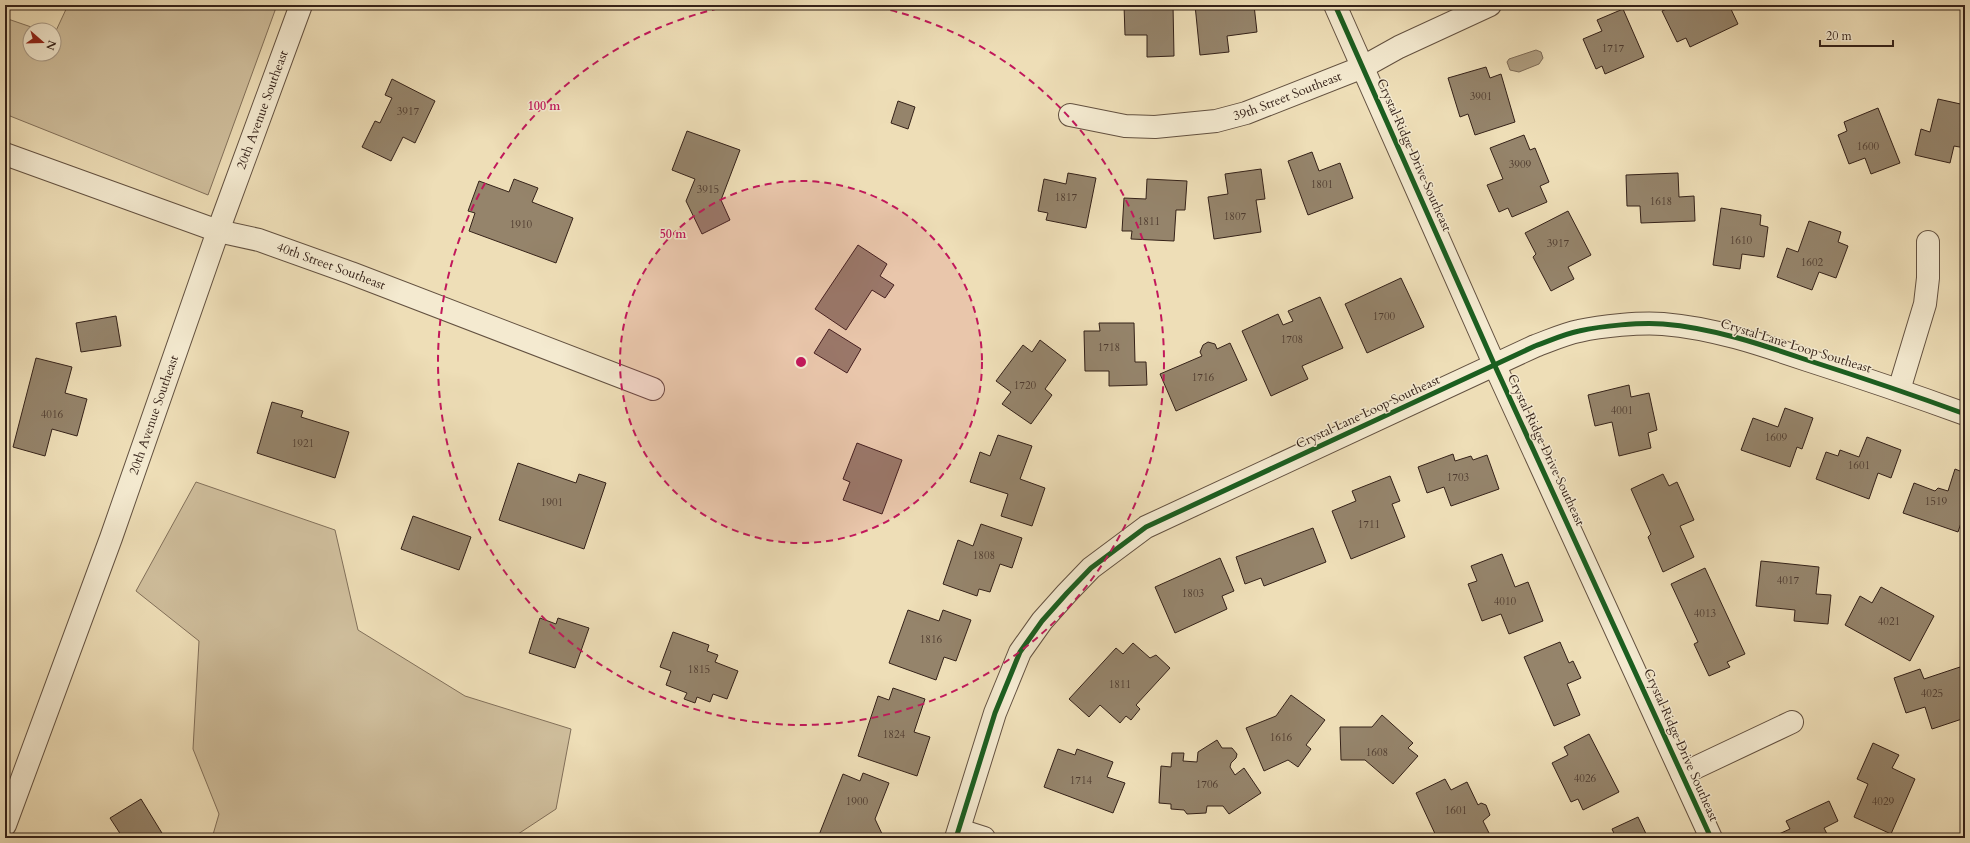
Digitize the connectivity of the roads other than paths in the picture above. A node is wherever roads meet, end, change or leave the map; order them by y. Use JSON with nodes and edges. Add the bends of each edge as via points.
{"nodes":[{"id":1,"x":301,"y":5,"type":"edge"},
{"id":2,"x":1335,"y":5,"type":"edge"},
{"id":3,"x":1490,"y":5,"type":"edge"},
{"id":4,"x":1363,"y":67,"type":"junction"},
{"id":5,"x":1070,"y":115,"type":"dead end"},
{"id":6,"x":5,"y":154,"type":"edge"},
{"id":7,"x":218,"y":231,"type":"junction"},
{"id":8,"x":1928,"y":242,"type":"dead end"},
{"id":9,"x":1495,"y":366,"type":"junction"},
{"id":10,"x":653,"y":389,"type":"dead end"},
{"id":11,"x":1899,"y":390,"type":"junction"},
{"id":12,"x":1965,"y":414,"type":"edge"},
{"id":13,"x":1792,"y":722,"type":"dead end"},
{"id":14,"x":1682,"y":774,"type":"junction"},
{"id":15,"x":5,"y":825,"type":"edge"},
{"id":16,"x":958,"y":834,"type":"edge"},
{"id":17,"x":984,"y":838,"type":"edge"},
{"id":18,"x":1711,"y":838,"type":"edge"}],
"edges":[{"from":1,"to":7,"type":"street","name":"20th Avenue Southeast"},
{"from":2,"to":4,"type":"street","name":"Crystal Ridge Drive Southeast"},
{"from":3,"to":4,"type":"street","name":"39th Street Southeast","via":[[1399,47]]},
{"from":4,"to":5,"type":"street","name":"39th Street Southeast","via":[[1246,113],[1216,121],[1155,127],[1125,126]]},
{"from":4,"to":9,"type":"street","name":"Crystal Ridge Drive Southeast"},
{"from":6,"to":7,"type":"street","name":"40th Street Southeast"},
{"from":7,"to":10,"type":"street","name":"40th Street Southeast","via":[[259,240],[351,273]]},
{"from":7,"to":15,"type":"street","name":"20th Avenue Southeast","via":[[111,538]]},
{"from":8,"to":11,"type":"street","via":[[1925,304]]},
{"from":9,"to":11,"type":"street","name":"Crystal Lane Loop Southeast","via":[[1536,346],[1578,331],[1662,324],[1735,336]]},
{"from":9,"to":14,"type":"street","name":"Crystal Ridge Drive Southeast"},
{"from":9,"to":16,"type":"street","name":"Crystal Lane Loop Southeast","via":[[1146,527],[1091,568],[1042,621],[1020,652],[995,713]]},
{"from":11,"to":12,"type":"street","name":"Crystal Lane Loop Southeast"},
{"from":13,"to":14,"type":"street"},
{"from":14,"to":18,"type":"street","name":"Crystal Ridge Drive Southeast"},
{"from":16,"to":17,"type":"street"}]}
